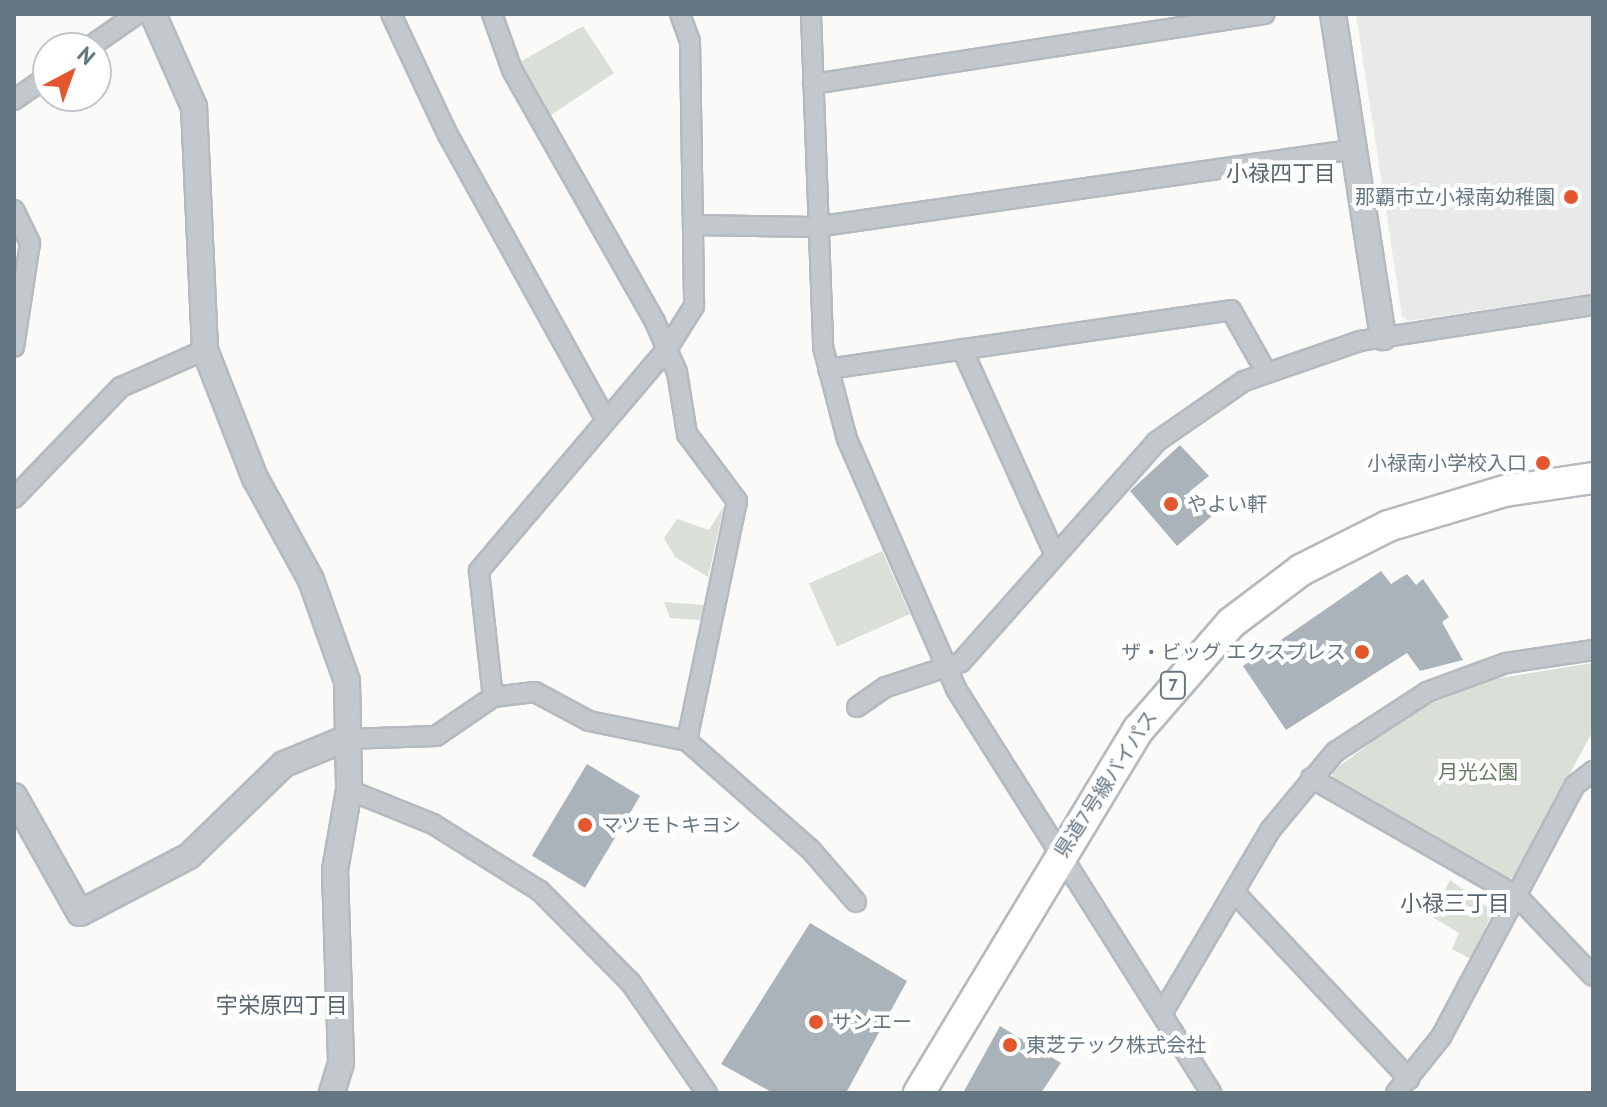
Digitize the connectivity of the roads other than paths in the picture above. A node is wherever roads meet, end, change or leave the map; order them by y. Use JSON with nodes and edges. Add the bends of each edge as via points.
{"nodes":[{"id":1,"x":137,"y":14,"type":"edge"},
{"id":2,"x":153,"y":14,"type":"edge"},
{"id":3,"x":391,"y":14,"type":"edge"},
{"id":4,"x":492,"y":14,"type":"edge"},
{"id":5,"x":680,"y":14,"type":"edge"},
{"id":6,"x":811,"y":14,"type":"edge"},
{"id":7,"x":1265,"y":14,"type":"edge"},
{"id":8,"x":1333,"y":14,"type":"edge"},
{"id":9,"x":111,"y":32,"type":"edge"},
{"id":10,"x":813,"y":84,"type":"junction"},
{"id":11,"x":32,"y":87,"type":"edge"},
{"id":12,"x":14,"y":100,"type":"edge"},
{"id":13,"x":1350,"y":150,"type":"junction"},
{"id":14,"x":14,"y":210,"type":"edge"},
{"id":15,"x":693,"y":225,"type":"junction"},
{"id":16,"x":815,"y":227,"type":"junction"},
{"id":17,"x":1593,"y":305,"type":"edge"},
{"id":18,"x":1383,"y":337,"type":"junction"},
{"id":19,"x":14,"y":347,"type":"edge"},
{"id":20,"x":667,"y":349,"type":"junction"},
{"id":21,"x":962,"y":349,"type":"junction"},
{"id":22,"x":205,"y":350,"type":"junction"},
{"id":23,"x":828,"y":369,"type":"junction"},
{"id":24,"x":1265,"y":370,"type":"junction"},
{"id":25,"x":605,"y":418,"type":"junction"},
{"id":26,"x":1593,"y":478,"type":"edge"},
{"id":27,"x":14,"y":498,"type":"edge"},
{"id":28,"x":1055,"y":555,"type":"junction"},
{"id":29,"x":1593,"y":650,"type":"edge"},
{"id":30,"x":944,"y":667,"type":"junction"},
{"id":31,"x":493,"y":697,"type":"junction"},
{"id":32,"x":857,"y":707,"type":"dead end"},
{"id":33,"x":345,"y":739,"type":"junction"},
{"id":34,"x":687,"y":741,"type":"junction"},
{"id":35,"x":1593,"y":771,"type":"edge"},
{"id":36,"x":1311,"y":778,"type":"junction"},
{"id":37,"x":349,"y":790,"type":"junction"},
{"id":38,"x":14,"y":796,"type":"edge"},
{"id":39,"x":1062,"y":850,"type":"junction"},
{"id":40,"x":1235,"y":893,"type":"junction"},
{"id":41,"x":1517,"y":896,"type":"junction"},
{"id":42,"x":856,"y":902,"type":"dead end"},
{"id":43,"x":1593,"y":976,"type":"edge"},
{"id":44,"x":1163,"y":1012,"type":"junction"},
{"id":45,"x":1402,"y":1086,"type":"edge"},
{"id":46,"x":1205,"y":1091,"type":"edge"},
{"id":47,"x":332,"y":1093,"type":"edge"},
{"id":48,"x":707,"y":1093,"type":"edge"},
{"id":49,"x":919,"y":1093,"type":"edge"}],
"edges":[{"from":1,"to":9,"type":"street"},
{"from":2,"to":22,"type":"street","via":[[194,107]]},
{"from":3,"to":25,"type":"street","via":[[448,135]]},
{"from":4,"to":20,"type":"street","via":[[512,70]]},
{"from":5,"to":15,"type":"street","via":[[690,41]]},
{"from":6,"to":10,"type":"street"},
{"from":7,"to":10,"type":"street"},
{"from":8,"to":13,"type":"street"},
{"from":10,"to":16,"type":"street"},
{"from":11,"to":12,"type":"street"},
{"from":13,"to":16,"type":"street"},
{"from":13,"to":18,"type":"street"},
{"from":14,"to":19,"type":"street","via":[[30,243]]},
{"from":15,"to":16,"type":"street"},
{"from":15,"to":20,"type":"street","via":[[694,306]]},
{"from":16,"to":23,"type":"street"},
{"from":17,"to":18,"type":"street"},
{"from":18,"to":24,"type":"street"},
{"from":20,"to":25,"type":"street"},
{"from":20,"to":34,"type":"street","via":[[687,434],[737,501]]},
{"from":21,"to":23,"type":"street"},
{"from":21,"to":24,"type":"street","via":[[1231,310]]},
{"from":21,"to":28,"type":"street"},
{"from":22,"to":27,"type":"street","via":[[121,387]]},
{"from":22,"to":33,"type":"street","via":[[231,426],[333,636],[347,681]]},
{"from":23,"to":30,"type":"street","via":[[847,439]]},
{"from":24,"to":28,"type":"street","via":[[1156,442]]},
{"from":25,"to":31,"type":"street","via":[[479,571]]},
{"from":26,"to":39,"type":"main road","name":"県道7号線バイパス","number":"7","via":[[1505,491],[1388,526],[1277,586],[1178,679]]},
{"from":28,"to":30,"type":"street","via":[[961,662]]},
{"from":29,"to":36,"type":"street","via":[[1506,663],[1427,692],[1359,733]]},
{"from":30,"to":32,"type":"street","via":[[886,687]]},
{"from":30,"to":39,"type":"street"},
{"from":31,"to":33,"type":"street","via":[[436,736]]},
{"from":31,"to":34,"type":"street","via":[[535,692],[589,721]]},
{"from":33,"to":37,"type":"street"},
{"from":33,"to":38,"type":"street","via":[[284,764],[189,856],[80,913]]},
{"from":34,"to":42,"type":"street","via":[[810,849]]},
{"from":35,"to":41,"type":"street","via":[[1575,785]]},
{"from":36,"to":40,"type":"street"},
{"from":36,"to":41,"type":"street"},
{"from":37,"to":47,"type":"street","via":[[335,870],[341,1063]]},
{"from":37,"to":48,"type":"street","via":[[433,824],[540,891],[631,983]]},
{"from":39,"to":44,"type":"street"},
{"from":39,"to":49,"type":"main road","name":"県道7号線バイパス","number":"7"},
{"from":40,"to":44,"type":"street"},
{"from":40,"to":45,"type":"street"},
{"from":41,"to":43,"type":"street"},
{"from":41,"to":45,"type":"street","via":[[1441,1037]]},
{"from":44,"to":46,"type":"street"}]}
